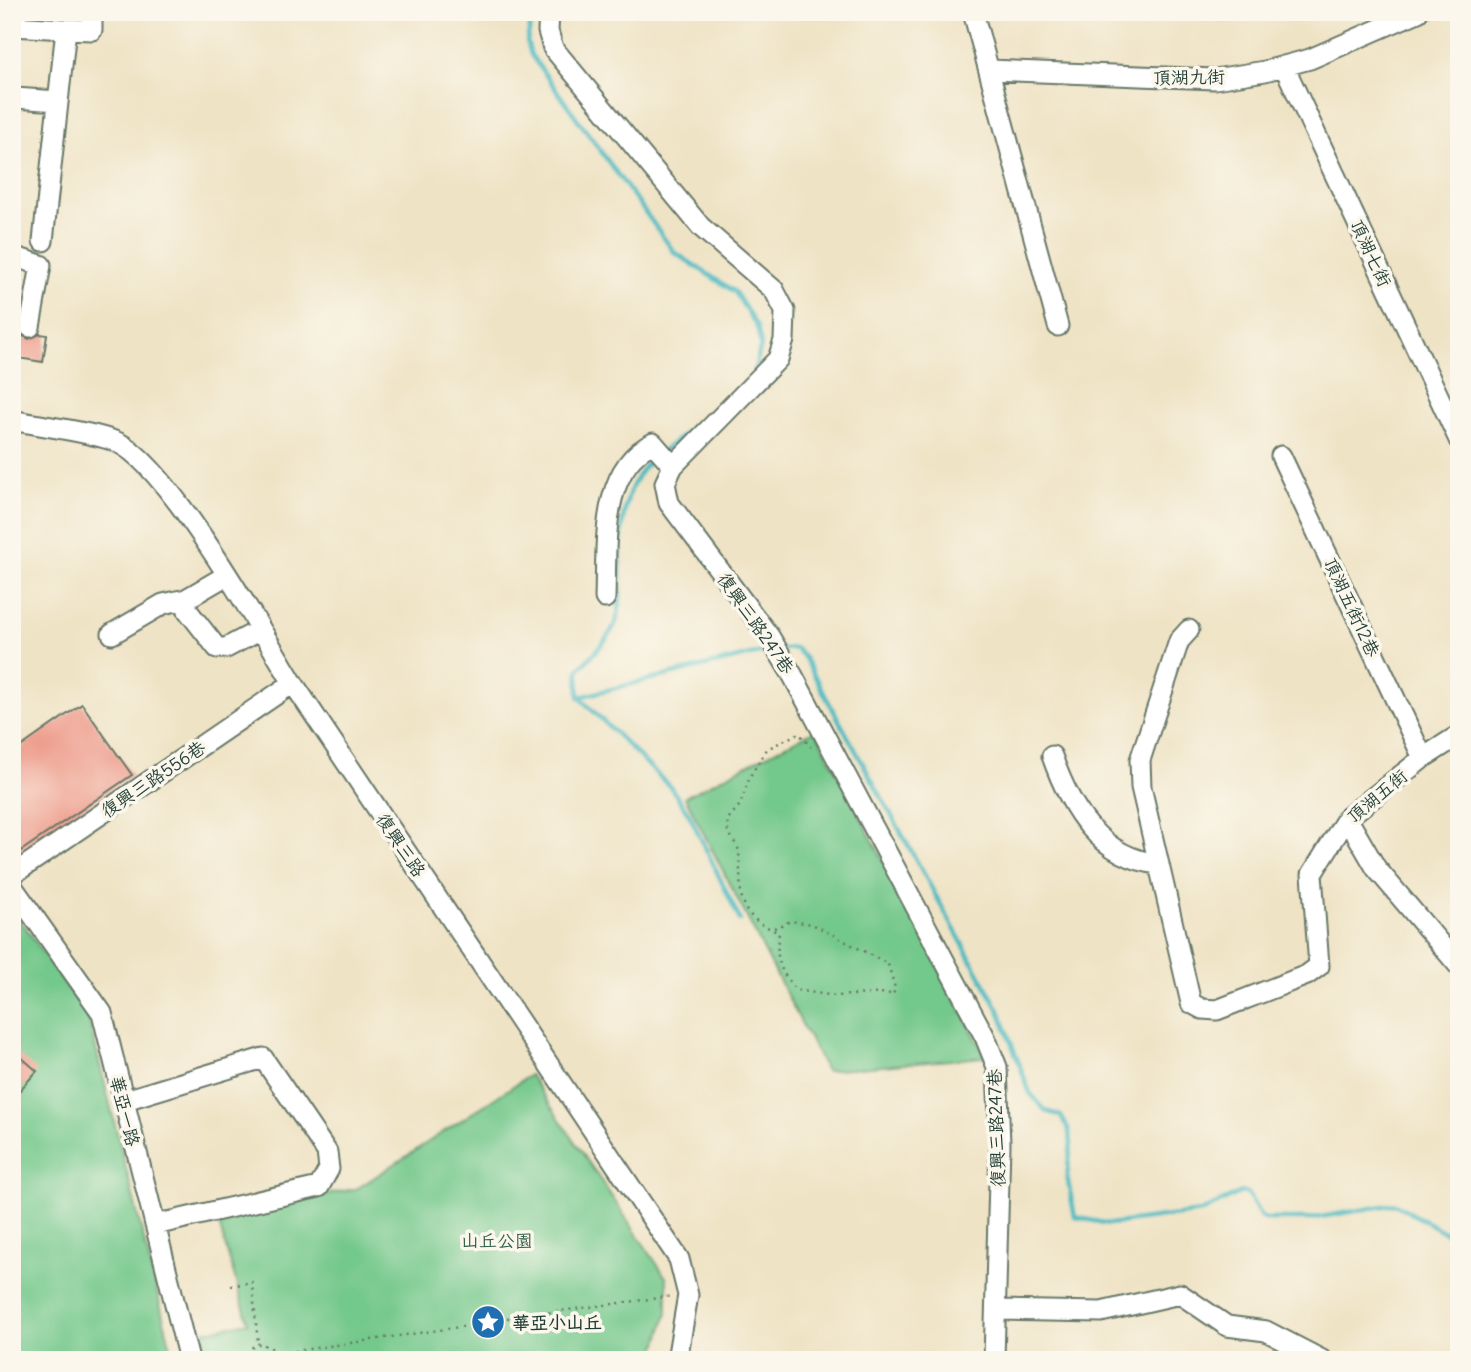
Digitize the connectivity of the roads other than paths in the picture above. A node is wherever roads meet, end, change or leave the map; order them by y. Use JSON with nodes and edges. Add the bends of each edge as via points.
{"nodes":[{"id":1,"x":92,"y":12,"type":"edge"},
{"id":2,"x":973,"y":12,"type":"edge"},
{"id":3,"x":1418,"y":12,"type":"edge"},
{"id":4,"x":548,"y":22,"type":"edge"},
{"id":5,"x":12,"y":26,"type":"edge"},
{"id":6,"x":66,"y":29,"type":"junction"},
{"id":7,"x":1284,"y":66,"type":"junction"},
{"id":8,"x":991,"y":70,"type":"junction"},
{"id":9,"x":15,"y":98,"type":"dead end"},
{"id":10,"x":58,"y":101,"type":"junction"},
{"id":11,"x":43,"y":241,"type":"dead end"},
{"id":12,"x":12,"y":256,"type":"edge"},
{"id":13,"x":1058,"y":326,"type":"dead end"},
{"id":14,"x":30,"y":327,"type":"dead end"},
{"id":15,"x":12,"y":420,"type":"edge"},
{"id":16,"x":1459,"y":440,"type":"edge"},
{"id":17,"x":1281,"y":456,"type":"dead end"},
{"id":18,"x":665,"y":457,"type":"junction"},
{"id":19,"x":227,"y":575,"type":"junction"},
{"id":20,"x":605,"y":598,"type":"dead end"},
{"id":21,"x":186,"y":599,"type":"junction"},
{"id":22,"x":260,"y":629,"type":"junction"},
{"id":23,"x":1189,"y":630,"type":"dead end"},
{"id":24,"x":112,"y":634,"type":"dead end"},
{"id":25,"x":293,"y":683,"type":"junction"},
{"id":26,"x":1459,"y":735,"type":"edge"},
{"id":27,"x":1052,"y":756,"type":"dead end"},
{"id":28,"x":1423,"y":758,"type":"junction"},
{"id":29,"x":1347,"y":818,"type":"junction"},
{"id":30,"x":1159,"y":864,"type":"junction"},
{"id":31,"x":12,"y":875,"type":"edge"},
{"id":32,"x":12,"y":886,"type":"edge"},
{"id":33,"x":1459,"y":965,"type":"edge"},
{"id":34,"x":122,"y":1101,"type":"junction"},
{"id":35,"x":155,"y":1225,"type":"junction"},
{"id":36,"x":996,"y":1310,"type":"junction"},
{"id":37,"x":190,"y":1360,"type":"edge"},
{"id":38,"x":677,"y":1360,"type":"edge"},
{"id":39,"x":995,"y":1360,"type":"edge"},
{"id":40,"x":1322,"y":1360,"type":"edge"}],
"edges":[{"from":1,"to":6,"type":"street","via":[[92,30]]},
{"from":2,"to":8,"type":"street"},
{"from":3,"to":7,"type":"street","name":"頂湖九街"},
{"from":4,"to":18,"type":"street","via":[[553,48],[701,227],[774,290],[785,311],[778,359]]},
{"from":5,"to":6,"type":"street"},
{"from":6,"to":10,"type":"street"},
{"from":7,"to":8,"type":"street","name":"頂湖九街","via":[[1214,79]]},
{"from":7,"to":16,"type":"street","name":"頂湖七街"},
{"from":8,"to":13,"type":"street"},
{"from":9,"to":10,"type":"street"},
{"from":10,"to":11,"type":"street"},
{"from":12,"to":14,"type":"street","via":[[41,265]]},
{"from":15,"to":19,"type":"street","name":"復興三路","via":[[116,442],[135,454],[162,482]]},
{"from":17,"to":28,"type":"street","name":"頂湖五街12巷"},
{"from":18,"to":20,"type":"street","via":[[653,443],[638,450],[621,478],[610,506]]},
{"from":18,"to":36,"type":"street","name":"復興三路247巷","via":[[669,503],[769,636],[793,676],[997,1067]]},
{"from":19,"to":21,"type":"street"},
{"from":19,"to":22,"type":"street","name":"復興三路"},
{"from":21,"to":22,"type":"street","via":[[188,611],[217,648],[226,648]]},
{"from":21,"to":24,"type":"street","via":[[163,604]]},
{"from":22,"to":25,"type":"street","name":"復興三路"},
{"from":23,"to":30,"type":"street","via":[[1179,641],[1140,760],[1141,787]]},
{"from":25,"to":31,"type":"street","name":"復興三路556巷"},
{"from":25,"to":38,"type":"street","name":"復興三路","via":[[679,1259],[688,1295]]},
{"from":26,"to":28,"type":"street","name":"頂湖五街"},
{"from":27,"to":30,"type":"street","via":[[1062,785],[1098,839],[1135,862]]},
{"from":28,"to":29,"type":"street","name":"頂湖五街"},
{"from":29,"to":30,"type":"street","name":"頂湖五街","via":[[1312,874],[1318,966],[1307,975],[1217,1010],[1191,1003]]},
{"from":29,"to":33,"type":"street","via":[[1376,868]]},
{"from":32,"to":34,"type":"street","name":"華亞一路","via":[[102,1013]]},
{"from":34,"to":35,"type":"street","name":"華亞一路"},
{"from":34,"to":35,"type":"street","via":[[263,1058],[327,1152],[330,1169],[319,1187]]},
{"from":35,"to":37,"type":"street","name":"華亞一路"},
{"from":36,"to":39,"type":"street","name":"復興三路247巷"},
{"from":36,"to":40,"type":"street","via":[[1101,1312],[1180,1294],[1227,1326],[1266,1331]]}]}
